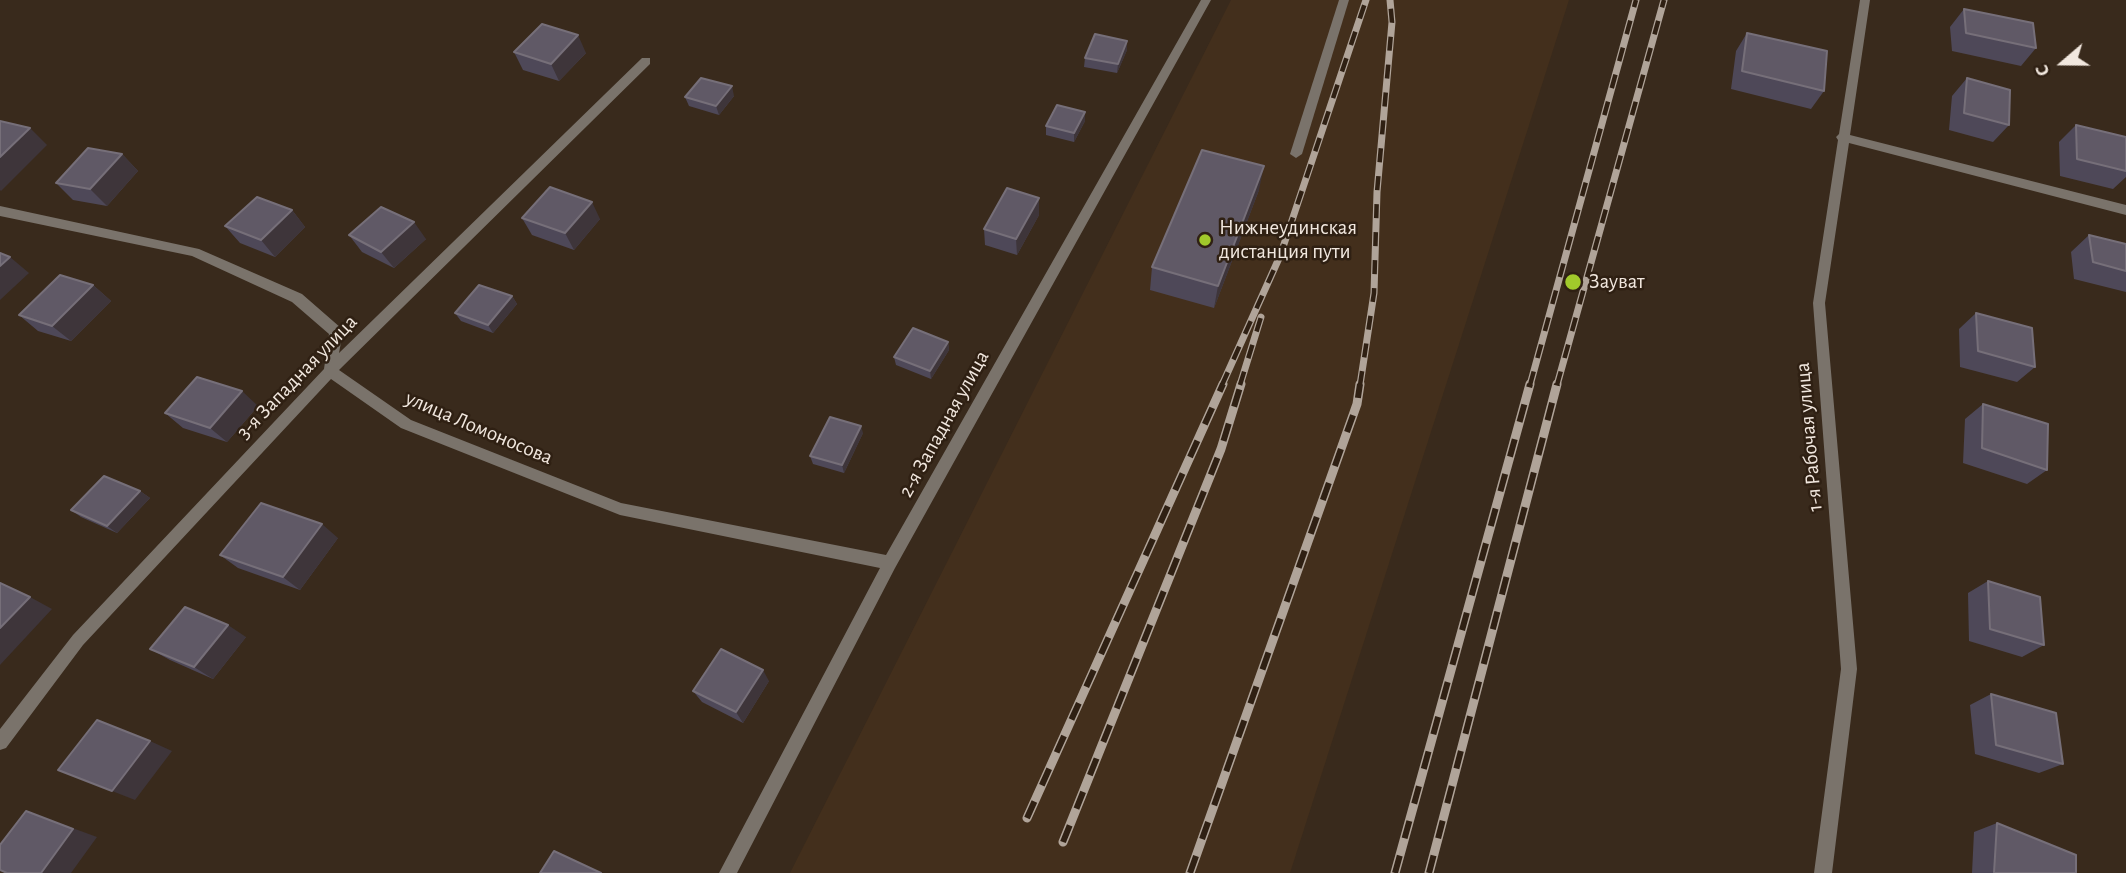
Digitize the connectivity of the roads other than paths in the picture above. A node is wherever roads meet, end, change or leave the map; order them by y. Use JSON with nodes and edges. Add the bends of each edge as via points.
{"nodes":[{"id":1,"x":1206,"y":0,"type":"edge"},
{"id":2,"x":1344,"y":0,"type":"edge"},
{"id":3,"x":1865,"y":0,"type":"edge"},
{"id":4,"x":646,"y":61,"type":"dead end"},
{"id":5,"x":1842,"y":137,"type":"junction"},
{"id":6,"x":1296,"y":154,"type":"dead end"},
{"id":7,"x":2126,"y":209,"type":"edge"},
{"id":8,"x":0,"y":211,"type":"edge"},
{"id":9,"x":330,"y":370,"type":"junction"},
{"id":10,"x":890,"y":564,"type":"junction"},
{"id":11,"x":0,"y":741,"type":"edge"},
{"id":12,"x":727,"y":873,"type":"edge"},
{"id":13,"x":1823,"y":873,"type":"edge"}],
"edges":[{"from":1,"to":10,"type":"street","name":"2-я Западная улица"},
{"from":2,"to":6,"type":"street"},
{"from":3,"to":5,"type":"street","name":"1-я Рабочая улица"},
{"from":4,"to":9,"type":"street","name":"3-я Западная улица"},
{"from":5,"to":7,"type":"street"},
{"from":5,"to":13,"type":"street","name":"1-я Рабочая улица","via":[[1819,303],[1849,669]]},
{"from":8,"to":9,"type":"street","via":[[195,252],[297,298],[336,332]]},
{"from":9,"to":10,"type":"street","name":"улица Ломоносова","via":[[406,424],[620,509]]},
{"from":9,"to":11,"type":"street","name":"3-я Западная улица","via":[[78,640]]},
{"from":10,"to":12,"type":"street","name":"2-я Западная улица"}]}
